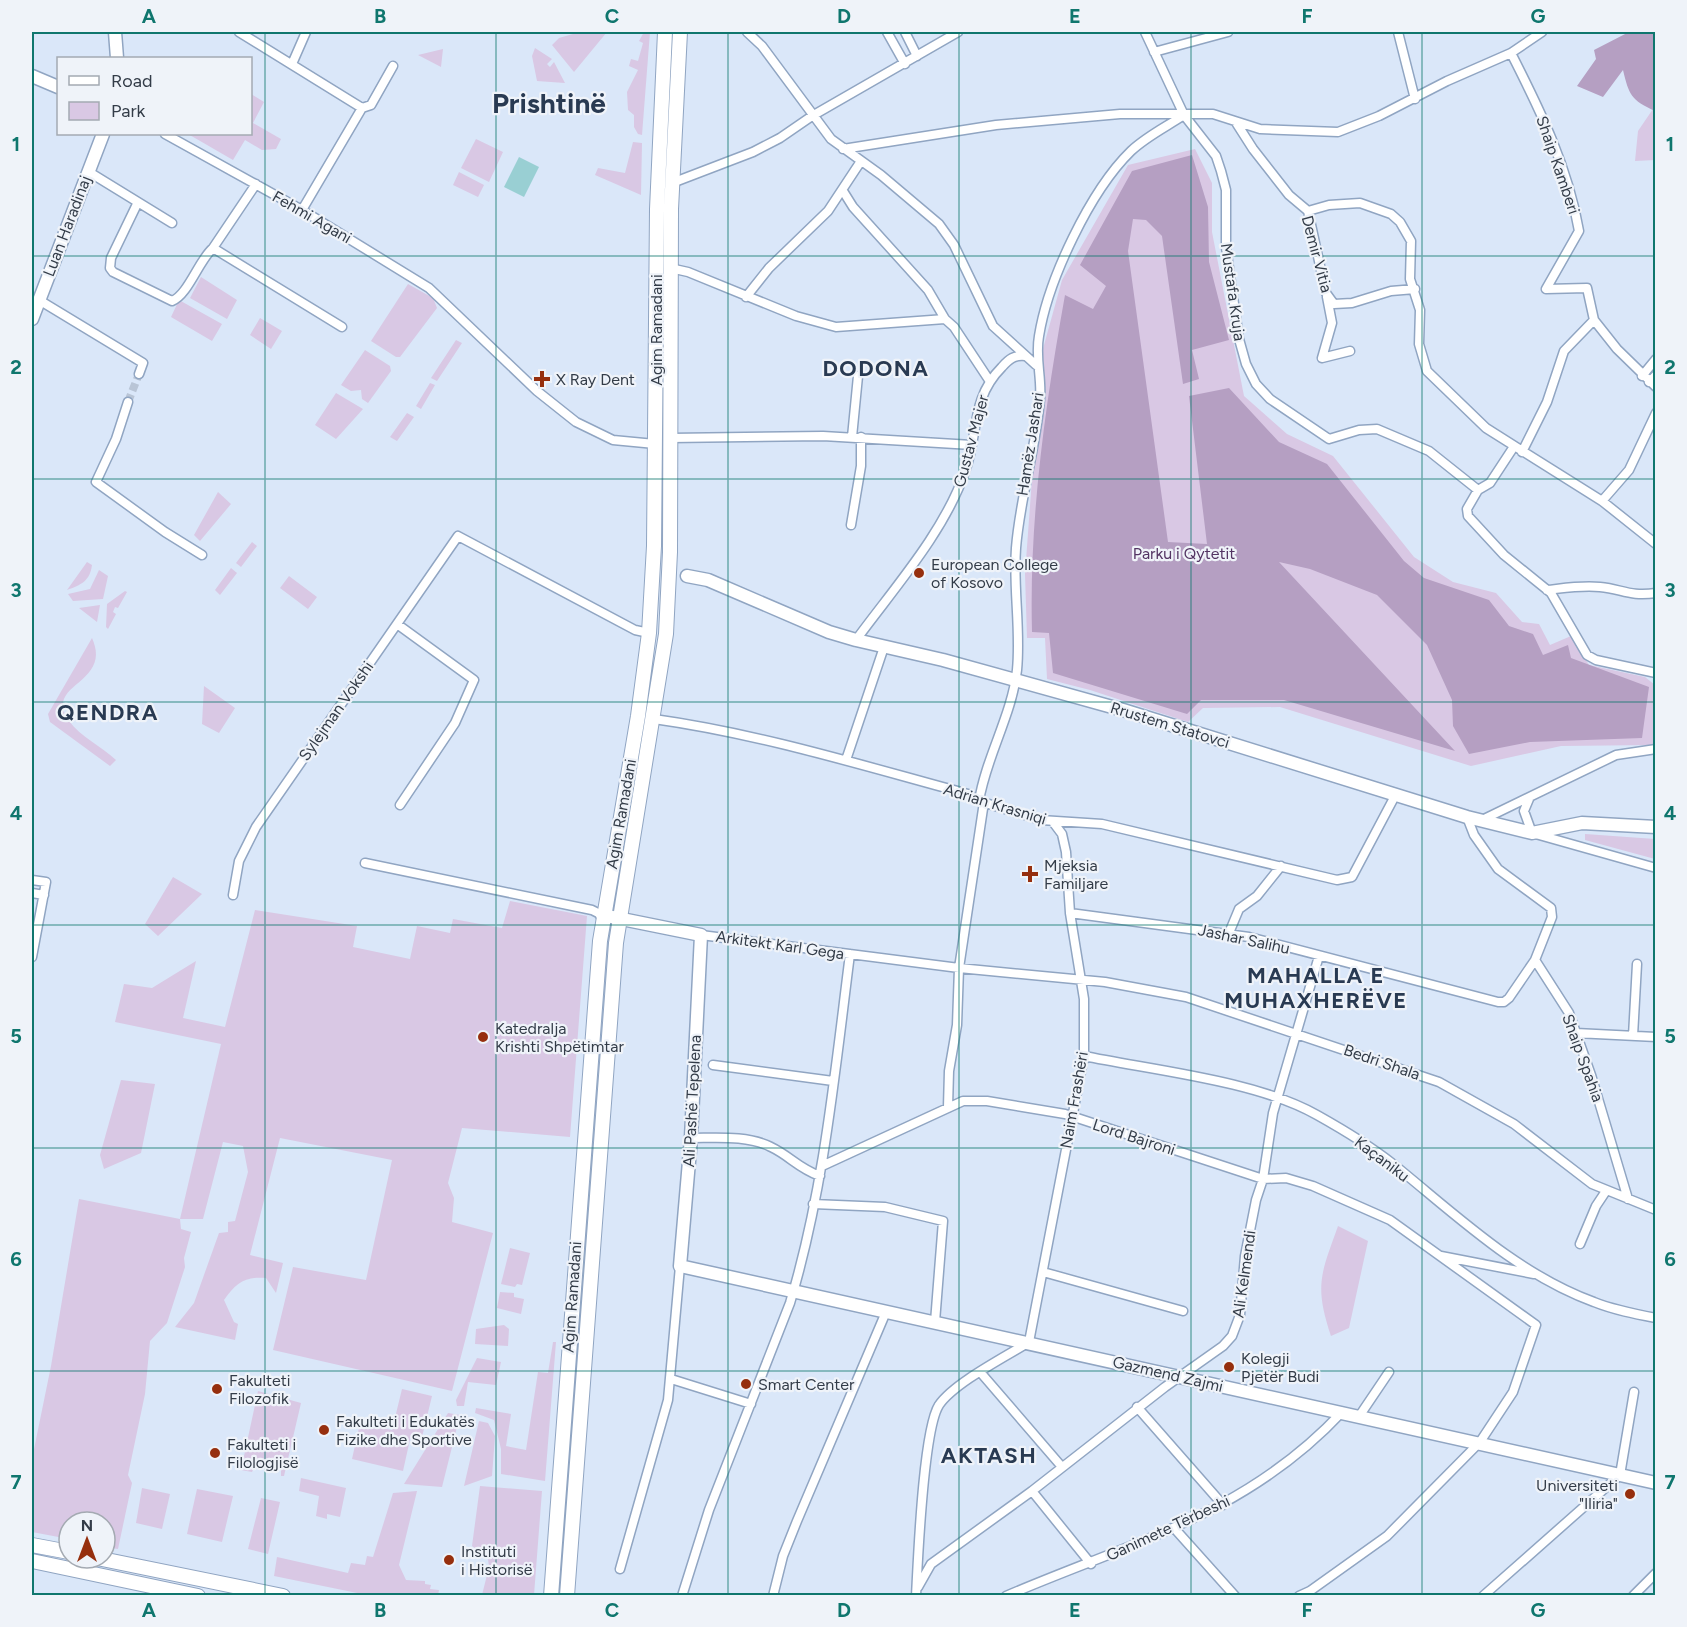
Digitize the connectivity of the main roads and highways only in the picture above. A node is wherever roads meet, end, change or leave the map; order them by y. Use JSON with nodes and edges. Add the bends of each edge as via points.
{"nodes":[{"id":1,"x":665,"y":32,"type":"edge"},
{"id":2,"x":680,"y":32,"type":"edge"},
{"id":3,"x":32,"y":1545,"type":"edge"},
{"id":4,"x":57,"y":1550,"type":"edge"},
{"id":5,"x":32,"y":1561,"type":"edge"},
{"id":6,"x":117,"y":1562,"type":"edge"},
{"id":7,"x":550,"y":1594,"type":"edge"},
{"id":8,"x":198,"y":1596,"type":"edge"},
{"id":9,"x":283,"y":1596,"type":"edge"},
{"id":10,"x":567,"y":1596,"type":"edge"}],
"edges":[{"from":1,"to":7,"type":"main road","name":"Agim Ramadani","via":[[657,200],[649,633],[602,915]]},
{"from":2,"to":10,"type":"main road","name":"Agim Ramadani","via":[[670,268],[669,575],[654,719],[619,919]]},
{"from":3,"to":4,"type":"main road"},
{"from":5,"to":8,"type":"main road"},
{"from":6,"to":9,"type":"main road"}]}
